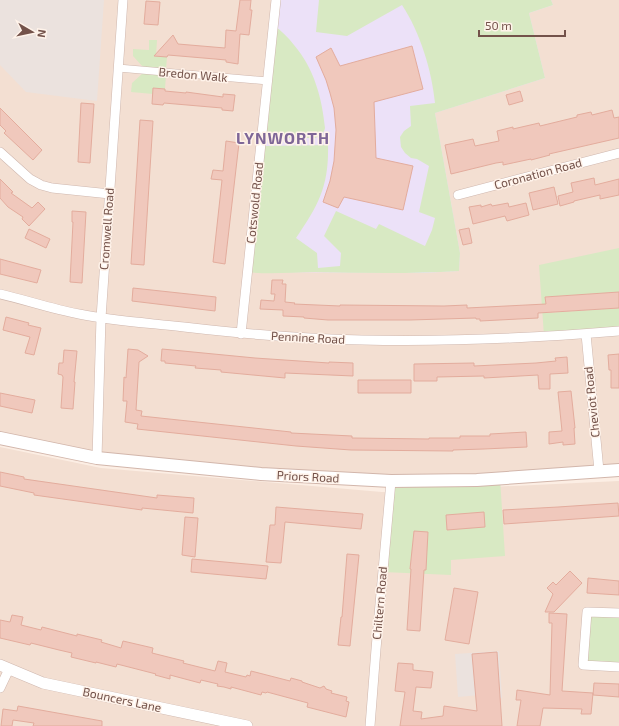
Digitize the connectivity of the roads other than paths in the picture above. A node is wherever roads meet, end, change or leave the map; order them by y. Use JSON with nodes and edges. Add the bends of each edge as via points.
{"nodes":[{"id":1,"x":123,"y":0,"type":"edge"},
{"id":2,"x":276,"y":0,"type":"edge"},
{"id":3,"x":118,"y":68,"type":"junction"},
{"id":4,"x":268,"y":81,"type":"junction"},
{"id":5,"x":0,"y":152,"type":"edge"},
{"id":6,"x":619,"y":153,"type":"edge"},
{"id":7,"x":110,"y":194,"type":"junction"},
{"id":8,"x":458,"y":195,"type":"dead end"},
{"id":9,"x":0,"y":294,"type":"edge"},
{"id":10,"x":101,"y":318,"type":"junction"},
{"id":11,"x":619,"y":331,"type":"edge"},
{"id":12,"x":241,"y":334,"type":"junction"},
{"id":13,"x":586,"y":334,"type":"junction"},
{"id":14,"x":0,"y":438,"type":"edge"},
{"id":15,"x":97,"y":458,"type":"junction"},
{"id":16,"x":619,"y":470,"type":"edge"},
{"id":17,"x":599,"y":471,"type":"junction"},
{"id":18,"x":391,"y":481,"type":"junction"},
{"id":19,"x":619,"y":613,"type":"edge"},
{"id":20,"x":4,"y":667,"type":"edge"},
{"id":21,"x":619,"y":667,"type":"edge"},
{"id":22,"x":0,"y":688,"type":"edge"},
{"id":23,"x":247,"y":726,"type":"edge"},
{"id":24,"x":370,"y":726,"type":"edge"}],
"edges":[{"from":1,"to":3,"type":"street","name":"Cromwell Road"},
{"from":2,"to":4,"type":"street","name":"Cotswold Road"},
{"from":3,"to":4,"type":"street","name":"Bredon Walk"},
{"from":3,"to":7,"type":"street","name":"Cromwell Road"},
{"from":4,"to":12,"type":"street","name":"Cotswold Road"},
{"from":5,"to":7,"type":"street","via":[[40,185]]},
{"from":6,"to":8,"type":"street","name":"Coronation Road"},
{"from":7,"to":10,"type":"street","name":"Cromwell Road"},
{"from":9,"to":10,"type":"street","name":"Pennine Road"},
{"from":10,"to":12,"type":"street","name":"Pennine Road"},
{"from":10,"to":15,"type":"street","name":"Cromwell Road"},
{"from":11,"to":13,"type":"street","name":"Pennine Road"},
{"from":12,"to":13,"type":"street","name":"Pennine Road","via":[[354,340],[414,340]]},
{"from":13,"to":17,"type":"street","name":"Cheviot Road"},
{"from":14,"to":15,"type":"main road","name":"Priors Road"},
{"from":15,"to":18,"type":"main road","name":"Priors Road","via":[[261,474]]},
{"from":16,"to":17,"type":"main road","name":"Priors Road"},
{"from":17,"to":18,"type":"main road","name":"Priors Road","via":[[477,480]]},
{"from":18,"to":24,"type":"street","name":"Chiltern Road"},
{"from":19,"to":21,"type":"street","via":[[587,612],[583,665]]},
{"from":20,"to":22,"type":"street"},
{"from":20,"to":23,"type":"street","name":"Bouncers Lane","via":[[44,683]]}]}
